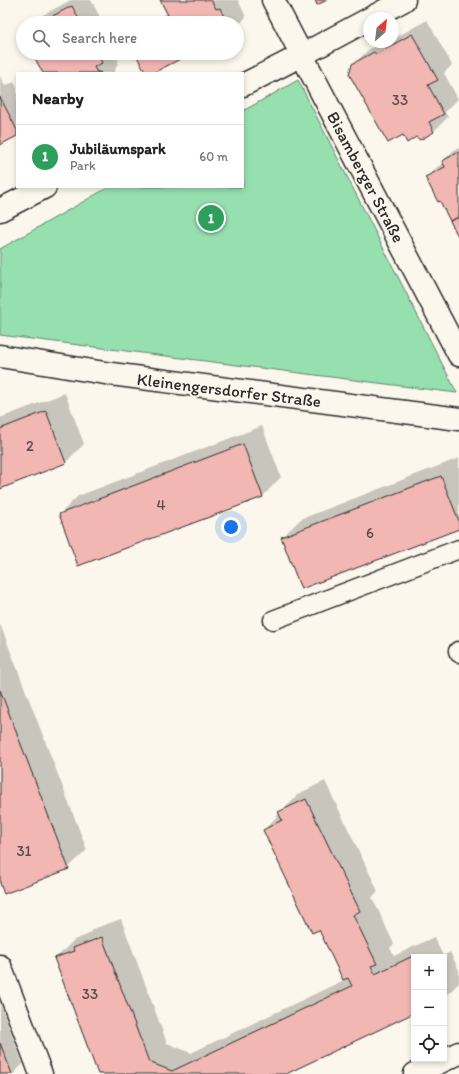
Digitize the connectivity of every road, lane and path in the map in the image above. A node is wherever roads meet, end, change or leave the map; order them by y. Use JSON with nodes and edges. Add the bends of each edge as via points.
{"nodes":[{"id":1,"x":273,"y":0,"type":"edge"},
{"id":2,"x":404,"y":0,"type":"edge"},
{"id":3,"x":381,"y":12,"type":"edge"},
{"id":4,"x":363,"y":22,"type":"edge"},
{"id":5,"x":302,"y":55,"type":"junction"},
{"id":6,"x":244,"y":84,"type":"edge"},
{"id":7,"x":43,"y":188,"type":"edge"},
{"id":8,"x":0,"y":210,"type":"edge"},
{"id":9,"x":459,"y":355,"type":"edge"},
{"id":10,"x":0,"y":356,"type":"edge"},
{"id":11,"x":459,"y":420,"type":"edge"},
{"id":12,"x":459,"y":549,"type":"edge"},
{"id":13,"x":273,"y":620,"type":"dead end"},
{"id":14,"x":0,"y":966,"type":"edge"},
{"id":15,"x":459,"y":1053,"type":"edge"},
{"id":16,"x":41,"y":1074,"type":"edge"},
{"id":17,"x":415,"y":1074,"type":"edge"}],
"edges":[{"from":1,"to":5,"type":"street","name":"Bisamberger Straße"},
{"from":2,"to":3,"type":"street"},
{"from":4,"to":5,"type":"street"},
{"from":5,"to":6,"type":"street"},
{"from":5,"to":9,"type":"street","name":"Bisamberger Straße"},
{"from":7,"to":8,"type":"street"},
{"from":10,"to":11,"type":"street","name":"Kleinengersdorfer Straße","via":[[111,374]]},
{"from":12,"to":13,"type":"lane"},
{"from":14,"to":16,"type":"street"},
{"from":15,"to":17,"type":"street"}]}
